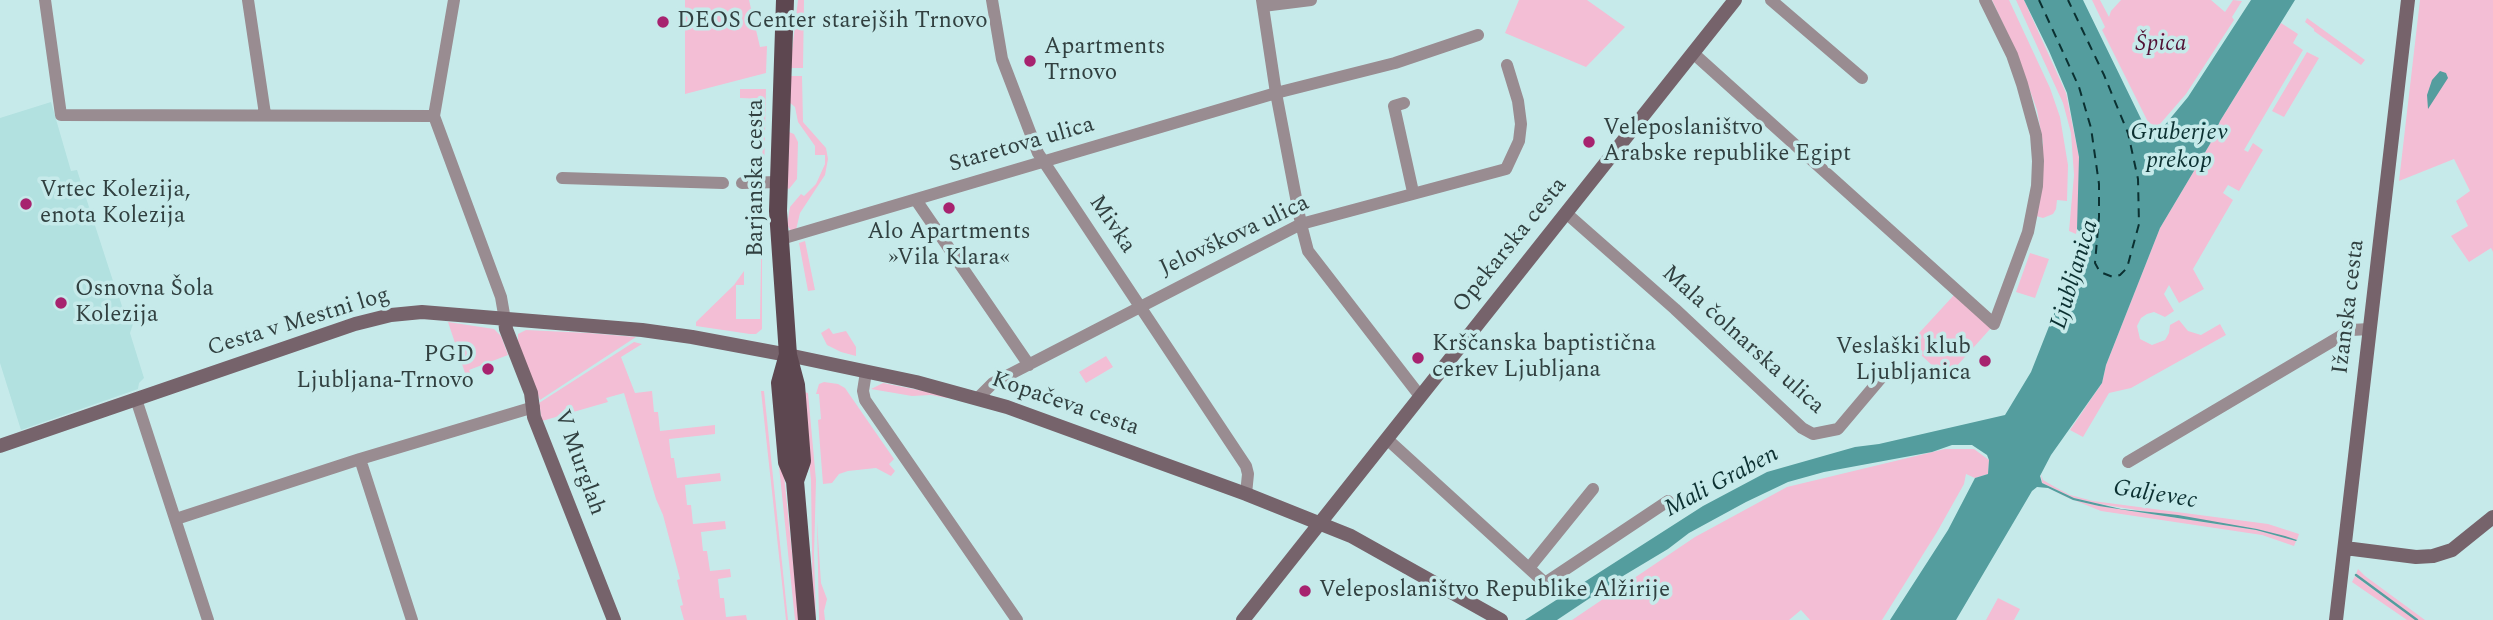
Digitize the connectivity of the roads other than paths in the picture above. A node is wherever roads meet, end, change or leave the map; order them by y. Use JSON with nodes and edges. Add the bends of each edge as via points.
{"nodes":[{"id":1,"x":45,"y":0,"type":"edge"},
{"id":2,"x":248,"y":0,"type":"edge"},
{"id":3,"x":453,"y":0,"type":"edge"},
{"id":4,"x":785,"y":0,"type":"edge"},
{"id":5,"x":992,"y":0,"type":"edge"},
{"id":6,"x":1311,"y":0,"type":"edge"},
{"id":7,"x":1735,"y":0,"type":"edge"},
{"id":8,"x":1771,"y":0,"type":"edge"},
{"id":9,"x":1985,"y":0,"type":"edge"},
{"id":10,"x":2408,"y":0,"type":"edge"},
{"id":11,"x":1263,"y":3,"type":"edge"},
{"id":12,"x":1478,"y":36,"type":"dead end"},
{"id":13,"x":1693,"y":52,"type":"junction"},
{"id":14,"x":1507,"y":65,"type":"dead end"},
{"id":15,"x":1862,"y":78,"type":"dead end"},
{"id":16,"x":1276,"y":93,"type":"junction"},
{"id":17,"x":1404,"y":103,"type":"dead end"},
{"id":18,"x":265,"y":114,"type":"junction"},
{"id":19,"x":434,"y":116,"type":"junction"},
{"id":20,"x":1044,"y":162,"type":"junction"},
{"id":21,"x":562,"y":178,"type":"dead end"},
{"id":22,"x":778,"y":182,"type":"junction"},
{"id":23,"x":723,"y":183,"type":"dead end"},
{"id":24,"x":742,"y":183,"type":"dead end"},
{"id":25,"x":1413,"y":192,"type":"junction"},
{"id":26,"x":916,"y":200,"type":"junction"},
{"id":27,"x":1566,"y":213,"type":"junction"},
{"id":28,"x":1301,"y":224,"type":"junction"},
{"id":29,"x":781,"y":239,"type":"junction"},
{"id":30,"x":1140,"y":305,"type":"junction"},
{"id":31,"x":505,"y":320,"type":"junction"},
{"id":32,"x":2370,"y":329,"type":"junction"},
{"id":33,"x":788,"y":355,"type":"junction"},
{"id":34,"x":1029,"y":365,"type":"junction"},
{"id":35,"x":866,"y":372,"type":"junction"},
{"id":36,"x":1888,"y":372,"type":"dead end"},
{"id":37,"x":1420,"y":396,"type":"junction"},
{"id":38,"x":978,"y":398,"type":"junction"},
{"id":39,"x":136,"y":399,"type":"junction"},
{"id":40,"x":534,"y":407,"type":"junction"},
{"id":41,"x":1387,"y":439,"type":"junction"},
{"id":42,"x":0,"y":446,"type":"edge"},
{"id":43,"x":360,"y":459,"type":"junction"},
{"id":44,"x":2128,"y":462,"type":"dead end"},
{"id":45,"x":1593,"y":489,"type":"dead end"},
{"id":46,"x":1246,"y":494,"type":"junction"},
{"id":47,"x":1668,"y":501,"type":"dead end"},
{"id":48,"x":2493,"y":517,"type":"edge"},
{"id":49,"x":176,"y":519,"type":"junction"},
{"id":50,"x":1320,"y":524,"type":"junction"},
{"id":51,"x":2345,"y":548,"type":"junction"},
{"id":52,"x":1529,"y":568,"type":"junction"},
{"id":53,"x":208,"y":620,"type":"edge"},
{"id":54,"x":412,"y":620,"type":"edge"},
{"id":55,"x":614,"y":620,"type":"edge"},
{"id":56,"x":807,"y":620,"type":"edge"},
{"id":57,"x":1017,"y":620,"type":"edge"},
{"id":58,"x":1244,"y":620,"type":"edge"},
{"id":59,"x":1501,"y":620,"type":"edge"},
{"id":60,"x":2336,"y":620,"type":"edge"}],
"edges":[{"from":1,"to":18,"type":"street","via":[[61,115]]},
{"from":2,"to":18,"type":"street"},
{"from":3,"to":19,"type":"street"},
{"from":4,"to":22,"type":"main road","name":"Barjanska cesta"},
{"from":5,"to":20,"type":"street","name":"Mivka","via":[[1002,59]]},
{"from":6,"to":11,"type":"street"},
{"from":7,"to":13,"type":"street","name":"Opekarska cesta"},
{"from":8,"to":15,"type":"street"},
{"from":9,"to":13,"type":"street","via":[[2022,84],[2038,161],[2028,232],[1994,324]]},
{"from":10,"to":32,"type":"street","name":"Ižanska cesta"},
{"from":11,"to":16,"type":"street"},
{"from":12,"to":16,"type":"street","name":"Staretova ulica","via":[[1374,69]]},
{"from":13,"to":27,"type":"street","name":"Opekarska cesta"},
{"from":14,"to":25,"type":"street","name":"Jelovškova ulica","via":[[1521,124],[1506,169]]},
{"from":16,"to":20,"type":"street","name":"Staretova ulica"},
{"from":16,"to":28,"type":"street"},
{"from":17,"to":25,"type":"street","via":[[1394,106]]},
{"from":18,"to":19,"type":"street"},
{"from":19,"to":31,"type":"street","via":[[501,296]]},
{"from":20,"to":26,"type":"street","name":"Staretova ulica"},
{"from":20,"to":30,"type":"street","name":"Mivka"},
{"from":21,"to":23,"type":"street"},
{"from":22,"to":24,"type":"street"},
{"from":22,"to":29,"type":"main road","name":"Barjanska cesta"},
{"from":25,"to":28,"type":"street","name":"Jelovškova ulica"},
{"from":26,"to":29,"type":"street","name":"Staretova ulica"},
{"from":26,"to":34,"type":"street"},
{"from":27,"to":36,"type":"street","name":"Mala čolnarska ulica","via":[[1813,434],[1838,429]]},
{"from":27,"to":37,"type":"street","name":"Opekarska cesta"},
{"from":28,"to":30,"type":"street","name":"Jelovškova ulica"},
{"from":28,"to":37,"type":"street","via":[[1308,251]]},
{"from":29,"to":33,"type":"main road","name":"Barjanska cesta"},
{"from":30,"to":34,"type":"street","name":"Jelovškova ulica"},
{"from":30,"to":46,"type":"street","name":"Mivka","via":[[1246,466]]},
{"from":31,"to":33,"type":"street","name":"Cesta v Mestni log","via":[[642,330]]},
{"from":31,"to":39,"type":"street","name":"Cesta v Mestni log","via":[[422,312],[376,318]]},
{"from":31,"to":40,"type":"street","name":"V Murglah"},
{"from":32,"to":44,"type":"street","via":[[2351,330]]},
{"from":32,"to":51,"type":"street","name":"Ižanska cesta"},
{"from":33,"to":35,"type":"street","name":"Kopačeva cesta"},
{"from":33,"to":56,"type":"main road","name":"Barjanska cesta","via":[[780,383],[788,462],[795,481]]},
{"from":34,"to":38,"type":"street","name":"Jelovškova ulica","via":[[993,383]]},
{"from":35,"to":38,"type":"street","name":"Kopačeva cesta"},
{"from":35,"to":57,"type":"street","via":[[865,400]]},
{"from":37,"to":41,"type":"street","name":"Opekarska cesta"},
{"from":38,"to":46,"type":"street","name":"Kopačeva cesta"},
{"from":39,"to":42,"type":"street","name":"Cesta v Mestni log"},
{"from":39,"to":49,"type":"street"},
{"from":40,"to":43,"type":"street"},
{"from":40,"to":55,"type":"street","name":"V Murglah","via":[[534,417]]},
{"from":41,"to":50,"type":"street","name":"Opekarska cesta"},
{"from":41,"to":52,"type":"street"},
{"from":43,"to":49,"type":"street"},
{"from":43,"to":54,"type":"street"},
{"from":45,"to":52,"type":"street"},
{"from":46,"to":50,"type":"street","name":"Kopačeva cesta"},
{"from":47,"to":52,"type":"street","via":[[1545,583]]},
{"from":48,"to":51,"type":"street","via":[[2452,550],[2433,556]]},
{"from":49,"to":53,"type":"street"},
{"from":50,"to":58,"type":"street","name":"Opekarska cesta"},
{"from":50,"to":59,"type":"street","name":"Kopačeva cesta","via":[[1388,555]]},
{"from":51,"to":60,"type":"street","name":"Ižanska cesta"}]}
